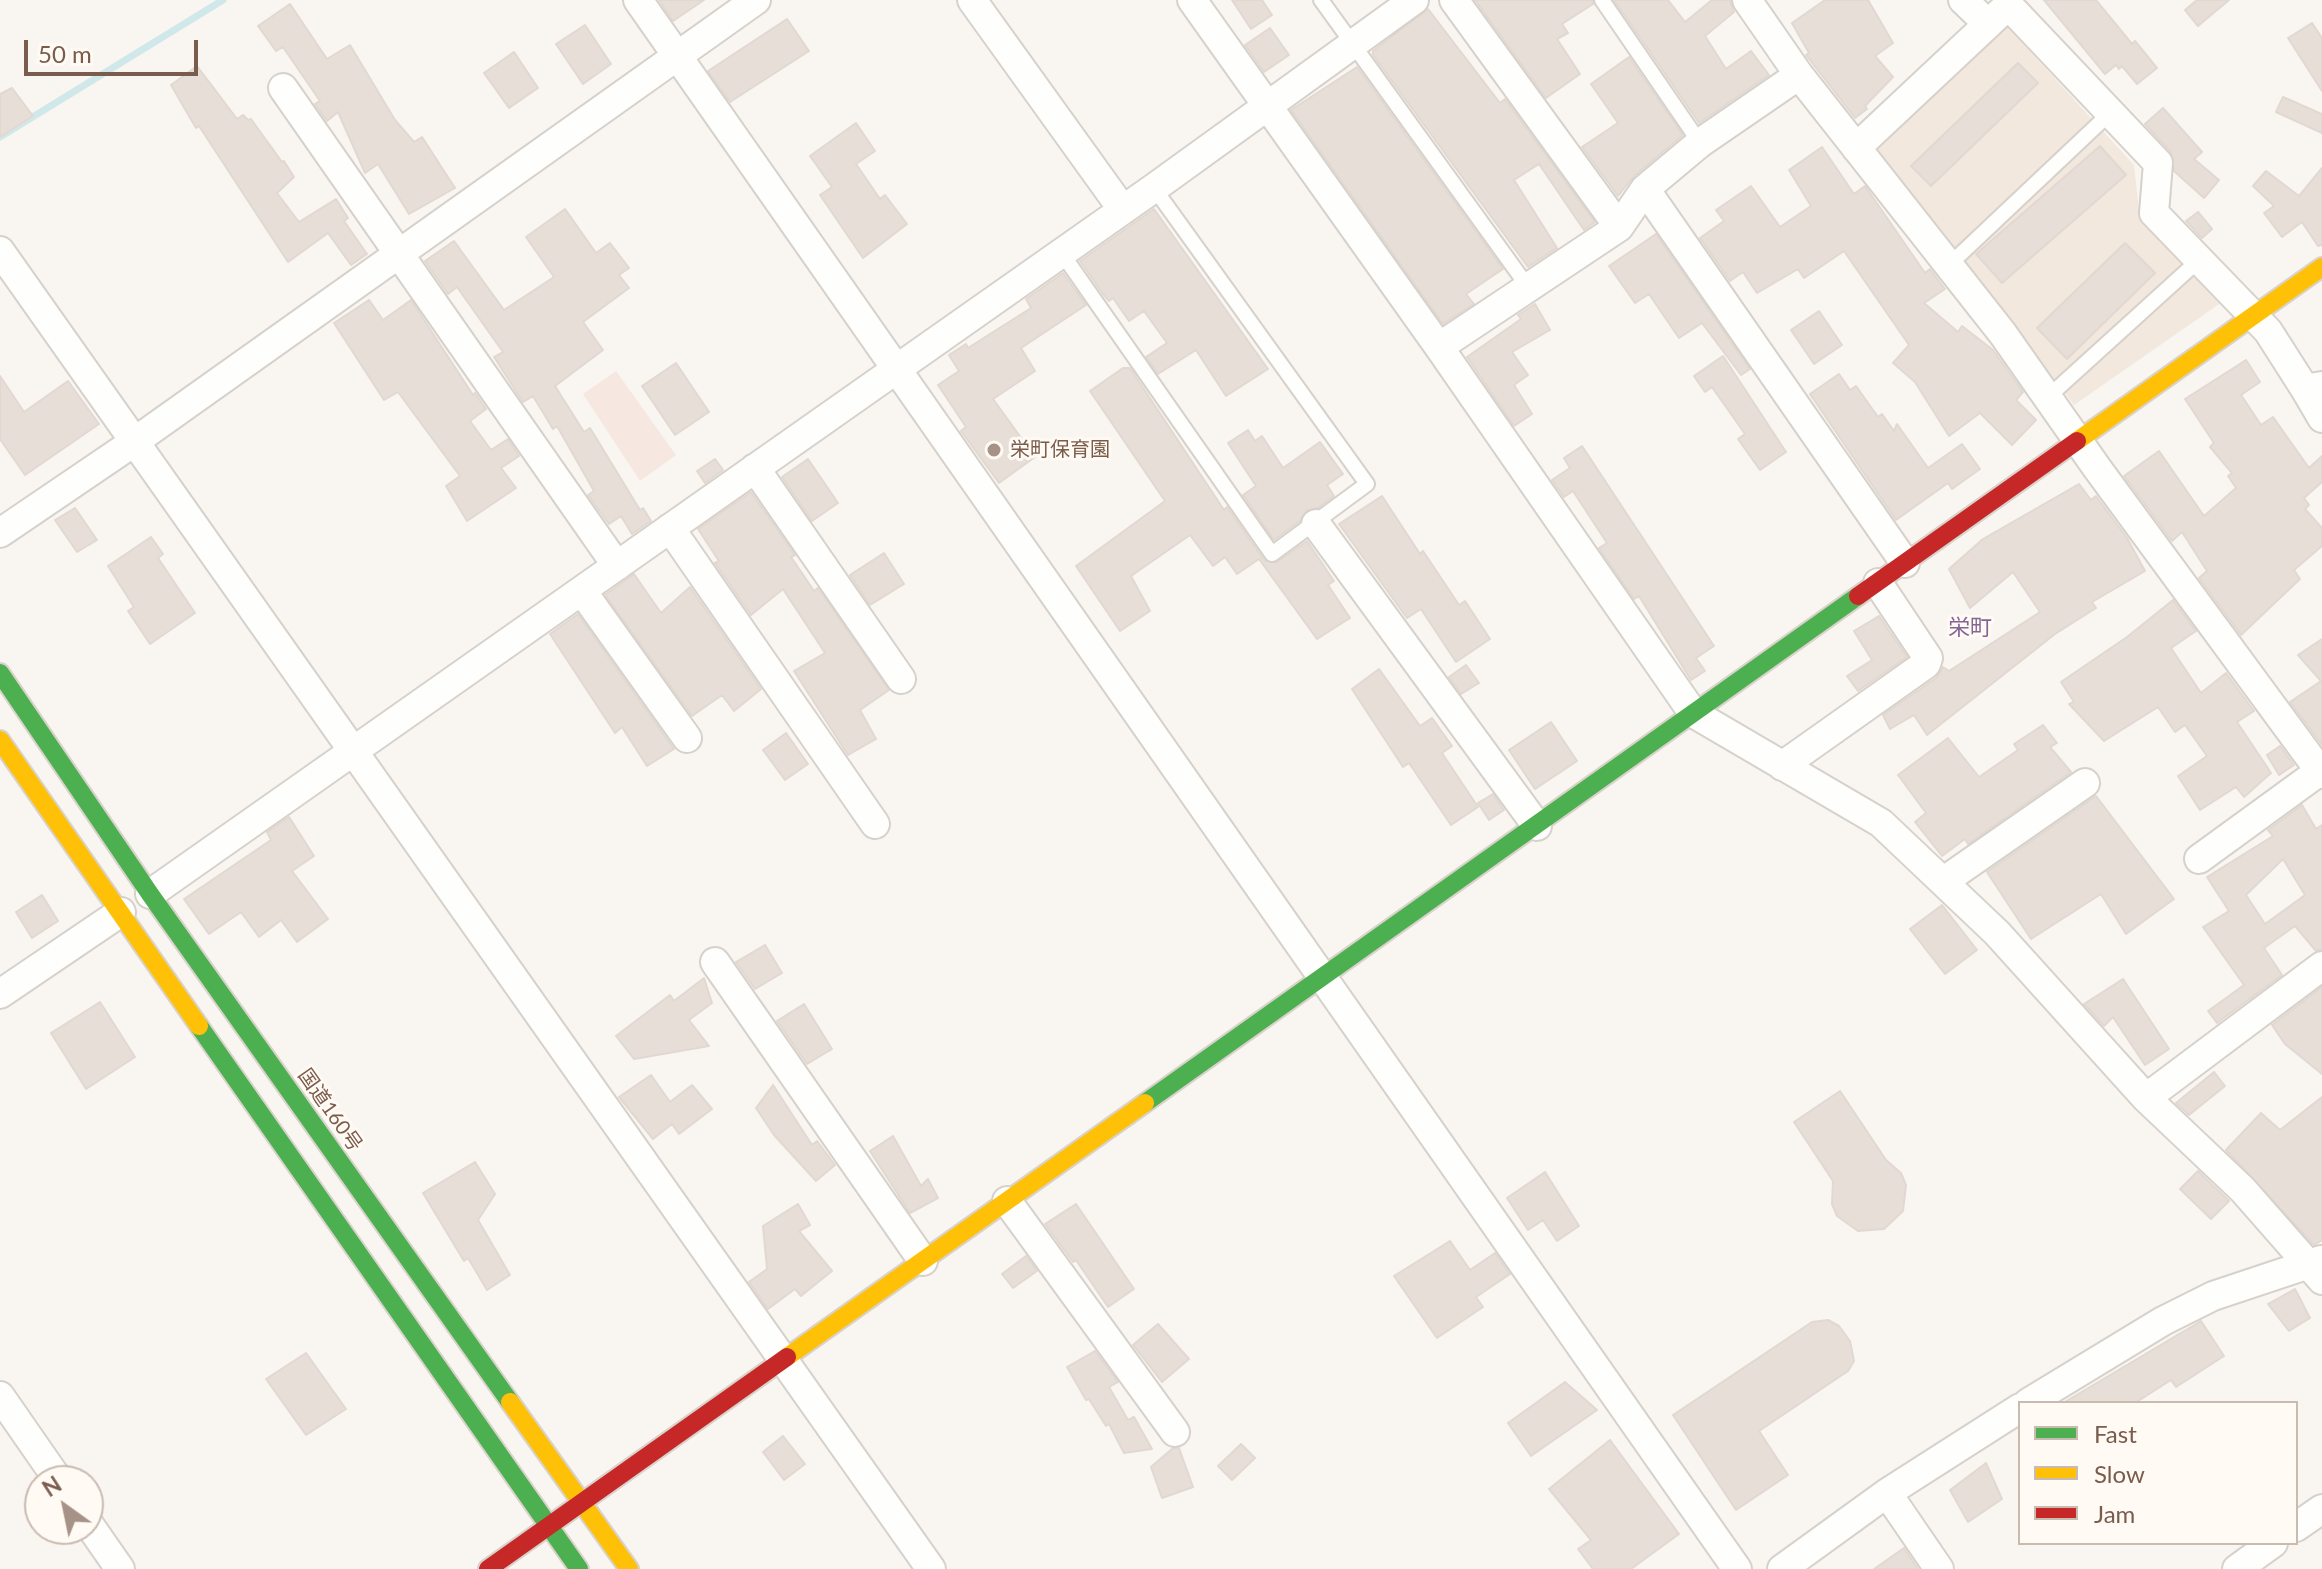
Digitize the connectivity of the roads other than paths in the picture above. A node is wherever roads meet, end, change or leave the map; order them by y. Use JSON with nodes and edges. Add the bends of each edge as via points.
{"nodes":[{"id":1,"x":638,"y":0,"type":"edge"},
{"id":2,"x":756,"y":0,"type":"edge"},
{"id":3,"x":972,"y":0,"type":"edge"},
{"id":4,"x":1192,"y":0,"type":"edge"},
{"id":5,"x":1321,"y":0,"type":"edge"},
{"id":6,"x":1414,"y":0,"type":"edge"},
{"id":7,"x":1454,"y":0,"type":"edge"},
{"id":8,"x":1602,"y":0,"type":"edge"},
{"id":9,"x":1747,"y":0,"type":"edge"},
{"id":10,"x":1973,"y":7,"type":"edge"},
{"id":11,"x":1354,"y":45,"type":"junction"},
{"id":12,"x":677,"y":55,"type":"junction"},
{"id":13,"x":1799,"y":75,"type":"junction"},
{"id":14,"x":283,"y":88,"type":"dead end"},
{"id":15,"x":1267,"y":107,"type":"junction"},
{"id":16,"x":2110,"y":113,"type":"junction"},
{"id":17,"x":1700,"y":143,"type":"junction"},
{"id":18,"x":1856,"y":148,"type":"junction"},
{"id":19,"x":1154,"y":188,"type":"junction"},
{"id":20,"x":1645,"y":189,"type":"junction"},
{"id":21,"x":1123,"y":210,"type":"junction"},
{"id":22,"x":1619,"y":227,"type":"junction"},
{"id":23,"x":0,"y":251,"type":"edge"},
{"id":24,"x":397,"y":252,"type":"junction"},
{"id":25,"x":1061,"y":252,"type":"junction"},
{"id":26,"x":2199,"y":260,"type":"junction"},
{"id":27,"x":1949,"y":265,"type":"junction"},
{"id":28,"x":2322,"y":267,"type":"edge"},
{"id":29,"x":1528,"y":287,"type":"junction"},
{"id":30,"x":2254,"y":316,"type":"junction"},
{"id":31,"x":1439,"y":347,"type":"junction"},
{"id":32,"x":894,"y":369,"type":"junction"},
{"id":33,"x":2314,"y":387,"type":"edge"},
{"id":34,"x":2048,"y":397,"type":"junction"},
{"id":35,"x":2322,"y":418,"type":"edge"},
{"id":36,"x":2078,"y":441,"type":"junction"},
{"id":37,"x":134,"y":442,"type":"junction"},
{"id":38,"x":755,"y":468,"type":"junction"},
{"id":39,"x":1316,"y":524,"type":"junction"},
{"id":40,"x":670,"y":528,"type":"junction"},
{"id":41,"x":0,"y":533,"type":"edge"},
{"id":42,"x":1905,"y":563,"type":"junction"},
{"id":43,"x":617,"y":566,"type":"junction"},
{"id":44,"x":1878,"y":583,"type":"junction"},
{"id":45,"x":582,"y":591,"type":"junction"},
{"id":46,"x":0,"y":673,"type":"edge"},
{"id":47,"x":901,"y":679,"type":"dead end"},
{"id":48,"x":1693,"y":713,"type":"junction"},
{"id":49,"x":687,"y":738,"type":"dead end"},
{"id":50,"x":0,"y":740,"type":"edge"},
{"id":51,"x":355,"y":752,"type":"junction"},
{"id":52,"x":1782,"y":766,"type":"junction"},
{"id":53,"x":2321,"y":772,"type":"edge"},
{"id":54,"x":2085,"y":783,"type":"dead end"},
{"id":55,"x":875,"y":824,"type":"dead end"},
{"id":56,"x":1537,"y":826,"type":"junction"},
{"id":57,"x":2199,"y":859,"type":"dead end"},
{"id":58,"x":1944,"y":881,"type":"junction"},
{"id":59,"x":150,"y":894,"type":"junction"},
{"id":60,"x":121,"y":912,"type":"junction"},
{"id":61,"x":715,"y":962,"type":"dead end"},
{"id":62,"x":2322,"y":966,"type":"edge"},
{"id":63,"x":1323,"y":977,"type":"junction"},
{"id":64,"x":0,"y":994,"type":"edge"},
{"id":65,"x":2146,"y":1098,"type":"junction"},
{"id":66,"x":1007,"y":1201,"type":"junction"},
{"id":67,"x":923,"y":1261,"type":"junction"},
{"id":68,"x":2317,"y":1268,"type":"edge"},
{"id":69,"x":784,"y":1359,"type":"junction"},
{"id":70,"x":0,"y":1396,"type":"edge"},
{"id":71,"x":2031,"y":1401,"type":"edge"},
{"id":72,"x":2018,"y":1409,"type":"edge"},
{"id":73,"x":1175,"y":1432,"type":"dead end"},
{"id":74,"x":48,"y":1465,"type":"edge"},
{"id":75,"x":1887,"y":1493,"type":"junction"},
{"id":76,"x":582,"y":1502,"type":"junction"},
{"id":77,"x":2322,"y":1509,"type":"edge"},
{"id":78,"x":549,"y":1526,"type":"junction"},
{"id":79,"x":2298,"y":1526,"type":"edge"},
{"id":80,"x":103,"y":1545,"type":"edge"},
{"id":81,"x":2270,"y":1545,"type":"edge"},
{"id":82,"x":120,"y":1569,"type":"edge"},
{"id":83,"x":488,"y":1569,"type":"edge"},
{"id":84,"x":579,"y":1569,"type":"edge"},
{"id":85,"x":629,"y":1569,"type":"edge"},
{"id":86,"x":931,"y":1569,"type":"edge"},
{"id":87,"x":1737,"y":1569,"type":"edge"},
{"id":88,"x":1782,"y":1569,"type":"edge"},
{"id":89,"x":1939,"y":1569,"type":"edge"},
{"id":90,"x":2237,"y":1569,"type":"edge"}],
"edges":[{"from":1,"to":12,"type":"street"},
{"from":2,"to":12,"type":"street"},
{"from":3,"to":21,"type":"street"},
{"from":4,"to":15,"type":"street"},
{"from":5,"to":11,"type":"lane"},
{"from":6,"to":11,"type":"street"},
{"from":7,"to":22,"type":"street"},
{"from":8,"to":17,"type":"lane"},
{"from":9,"to":13,"type":"street"},
{"from":10,"to":16,"type":"street","via":[[2012,9]]},
{"from":10,"to":18,"type":"street"},
{"from":11,"to":15,"type":"street"},
{"from":11,"to":29,"type":"lane"},
{"from":12,"to":24,"type":"street"},
{"from":12,"to":32,"type":"street"},
{"from":13,"to":17,"type":"street"},
{"from":13,"to":18,"type":"street"},
{"from":14,"to":24,"type":"street"},
{"from":15,"to":19,"type":"street"},
{"from":15,"to":31,"type":"street"},
{"from":16,"to":26,"type":"street","via":[[2158,163],[2154,213]]},
{"from":16,"to":27,"type":"lane"},
{"from":17,"to":20,"type":"street"},
{"from":18,"to":27,"type":"street"},
{"from":19,"to":21,"type":"street"},
{"from":19,"to":39,"type":"lane","via":[[1367,484]]},
{"from":20,"to":22,"type":"street"},
{"from":20,"to":42,"type":"street"},
{"from":21,"to":25,"type":"street"},
{"from":22,"to":29,"type":"street"},
{"from":23,"to":37,"type":"street"},
{"from":24,"to":37,"type":"street"},
{"from":24,"to":43,"type":"street"},
{"from":25,"to":32,"type":"street"},
{"from":25,"to":39,"type":"lane","via":[[1272,554]]},
{"from":26,"to":30,"type":"street"},
{"from":26,"to":34,"type":"lane"},
{"from":27,"to":34,"type":"street"},
{"from":28,"to":30,"type":"main road"},
{"from":29,"to":31,"type":"street"},
{"from":30,"to":33,"type":"street"},
{"from":30,"to":36,"type":"main road"},
{"from":31,"to":48,"type":"street"},
{"from":32,"to":38,"type":"street"},
{"from":32,"to":63,"type":"street"},
{"from":33,"to":35,"type":"street"},
{"from":34,"to":36,"type":"street"},
{"from":36,"to":42,"type":"main road"},
{"from":36,"to":53,"type":"street"},
{"from":37,"to":41,"type":"street"},
{"from":37,"to":51,"type":"street"},
{"from":38,"to":40,"type":"street"},
{"from":38,"to":47,"type":"street"},
{"from":39,"to":56,"type":"street"},
{"from":40,"to":43,"type":"street"},
{"from":40,"to":55,"type":"street"},
{"from":42,"to":44,"type":"main road"},
{"from":43,"to":45,"type":"street"},
{"from":44,"to":48,"type":"main road"},
{"from":44,"to":52,"type":"street","via":[[1928,658],[1926,664]]},
{"from":45,"to":49,"type":"street"},
{"from":45,"to":51,"type":"street"},
{"from":46,"to":59,"type":"main road","name":"国道160号"},
{"from":48,"to":52,"type":"street"},
{"from":48,"to":56,"type":"main road"},
{"from":50,"to":60,"type":"main road"},
{"from":51,"to":59,"type":"street"},
{"from":51,"to":69,"type":"street"},
{"from":52,"to":58,"type":"street","via":[[1881,823]]},
{"from":53,"to":57,"type":"street"},
{"from":54,"to":58,"type":"street"},
{"from":56,"to":63,"type":"main road"},
{"from":58,"to":65,"type":"street","via":[[2070,1010]]},
{"from":59,"to":76,"type":"main road","name":"国道160号"},
{"from":60,"to":64,"type":"street"},
{"from":60,"to":78,"type":"main road"},
{"from":61,"to":67,"type":"street"},
{"from":62,"to":65,"type":"street"},
{"from":63,"to":66,"type":"main road"},
{"from":63,"to":87,"type":"street"},
{"from":65,"to":68,"type":"street"},
{"from":66,"to":67,"type":"main road"},
{"from":66,"to":73,"type":"street"},
{"from":67,"to":69,"type":"main road"},
{"from":68,"to":71,"type":"street","via":[[2213,1296]]},
{"from":69,"to":76,"type":"main road"},
{"from":69,"to":86,"type":"street"},
{"from":70,"to":74,"type":"street"},
{"from":72,"to":75,"type":"street"},
{"from":75,"to":88,"type":"street"},
{"from":75,"to":89,"type":"street"},
{"from":76,"to":78,"type":"main road"},
{"from":76,"to":85,"type":"main road","name":"国道160号"},
{"from":77,"to":79,"type":"street"},
{"from":78,"to":83,"type":"main road"},
{"from":78,"to":84,"type":"main road"},
{"from":80,"to":82,"type":"street"},
{"from":81,"to":90,"type":"street"}]}
